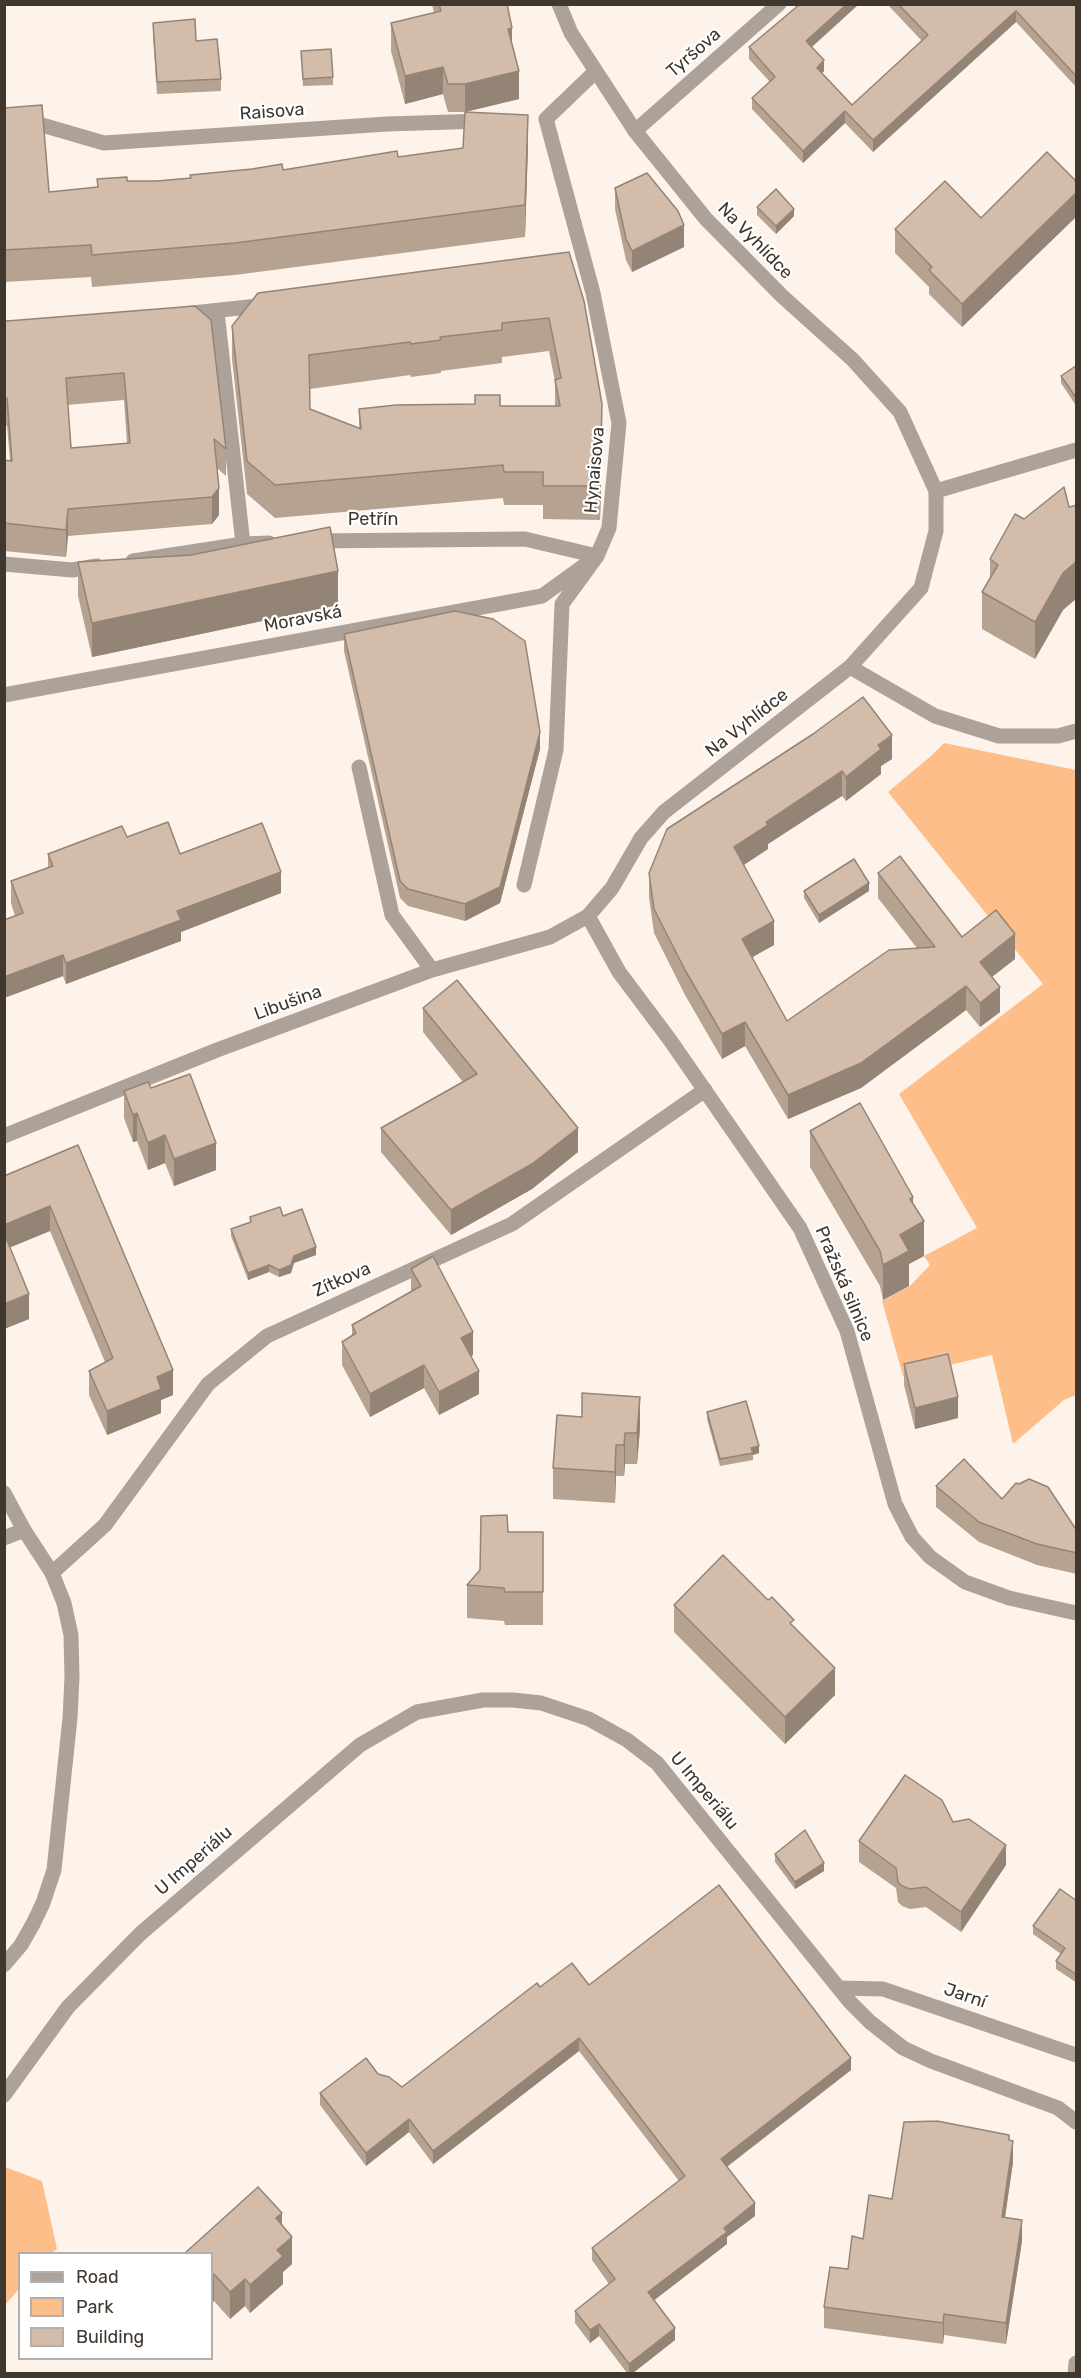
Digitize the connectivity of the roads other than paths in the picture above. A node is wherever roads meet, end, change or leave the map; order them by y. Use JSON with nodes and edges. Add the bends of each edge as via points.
{"nodes":[{"id":1,"x":559,"y":4,"type":"edge"},
{"id":2,"x":779,"y":4,"type":"edge"},
{"id":3,"x":595,"y":72,"type":"junction"},
{"id":4,"x":4,"y":114,"type":"edge"},
{"id":5,"x":502,"y":120,"type":"edge"},
{"id":6,"x":635,"y":131,"type":"junction"},
{"id":7,"x":585,"y":262,"type":"junction"},
{"id":8,"x":566,"y":265,"type":"edge"},
{"id":9,"x":278,"y":303,"type":"edge"},
{"id":10,"x":217,"y":312,"type":"junction"},
{"id":11,"x":170,"y":315,"type":"edge"},
{"id":12,"x":1077,"y":450,"type":"edge"},
{"id":13,"x":936,"y":490,"type":"junction"},
{"id":14,"x":243,"y":544,"type":"junction"},
{"id":15,"x":597,"y":556,"type":"junction"},
{"id":16,"x":4,"y":564,"type":"edge"},
{"id":17,"x":850,"y":667,"type":"junction"},
{"id":18,"x":4,"y":695,"type":"edge"},
{"id":19,"x":1077,"y":731,"type":"edge"},
{"id":20,"x":359,"y":767,"type":"dead end"},
{"id":21,"x":524,"y":885,"type":"dead end"},
{"id":22,"x":588,"y":916,"type":"junction"},
{"id":23,"x":432,"y":970,"type":"junction"},
{"id":24,"x":705,"y":1090,"type":"junction"},
{"id":25,"x":4,"y":1136,"type":"edge"},
{"id":26,"x":4,"y":1493,"type":"edge"},
{"id":27,"x":24,"y":1530,"type":"junction"},
{"id":28,"x":4,"y":1538,"type":"edge"},
{"id":29,"x":52,"y":1573,"type":"junction"},
{"id":30,"x":1077,"y":1613,"type":"edge"},
{"id":31,"x":4,"y":1965,"type":"edge"},
{"id":32,"x":839,"y":1988,"type":"junction"},
{"id":33,"x":1077,"y":2055,"type":"edge"},
{"id":34,"x":4,"y":2095,"type":"edge"},
{"id":35,"x":1077,"y":2122,"type":"edge"},
{"id":36,"x":1077,"y":2363,"type":"edge"},
{"id":37,"x":1075,"y":2373,"type":"edge"}],
"edges":[{"from":1,"to":3,"type":"street","name":"Na Vyhlídce"},
{"from":2,"to":6,"type":"street","name":"Tyršova"},
{"from":3,"to":6,"type":"street","name":"Na Vyhlídce"},
{"from":3,"to":7,"type":"street","name":"Hynaisova","via":[[541,119]]},
{"from":4,"to":5,"type":"street","name":"Raisova","via":[[104,143]]},
{"from":6,"to":13,"type":"street","name":"Na Vyhlídce","via":[[706,219],[782,296],[854,360],[900,411]]},
{"from":7,"to":8,"type":"street"},
{"from":7,"to":15,"type":"street","name":"Hynaisova","via":[[619,423],[609,528]]},
{"from":9,"to":10,"type":"street"},
{"from":10,"to":11,"type":"street"},
{"from":10,"to":14,"type":"street"},
{"from":12,"to":13,"type":"street"},
{"from":13,"to":17,"type":"street","name":"Na Vyhlídce","via":[[936,531],[921,588]]},
{"from":14,"to":15,"type":"street","name":"Petřín","via":[[345,539],[525,539]]},
{"from":14,"to":16,"type":"street","name":"Petřín","via":[[72,570]]},
{"from":15,"to":18,"type":"street","name":"Moravská","via":[[542,596]]},
{"from":15,"to":21,"type":"street","name":"Hynaisova","via":[[562,604],[556,750]]},
{"from":17,"to":19,"type":"street","via":[[934,716],[999,736],[1058,736]]},
{"from":17,"to":22,"type":"street","name":"Na Vyhlídce","via":[[664,812],[641,838],[612,888]]},
{"from":20,"to":23,"type":"street","via":[[392,915]]},
{"from":22,"to":23,"type":"street","name":"Libušina","via":[[550,937]]},
{"from":22,"to":24,"type":"street","name":"Pražská silnice","via":[[619,972]]},
{"from":23,"to":25,"type":"street","name":"Libušina","via":[[217,1050]]},
{"from":24,"to":29,"type":"street","name":"Zítkova","via":[[512,1224],[267,1336],[208,1384],[105,1525]]},
{"from":24,"to":30,"type":"street","name":"Pražská silnice","via":[[800,1228],[847,1331],[895,1504],[912,1537],[930,1557],[965,1582],[1009,1598]]},
{"from":26,"to":27,"type":"street"},
{"from":27,"to":28,"type":"street"},
{"from":27,"to":29,"type":"street"},
{"from":29,"to":31,"type":"street","via":[[64,1603],[72,1677],[54,1870],[33,1924]]},
{"from":32,"to":33,"type":"street","name":"Jarní","via":[[883,1989]]},
{"from":32,"to":34,"type":"street","name":"U Imperiálu","via":[[657,1763],[627,1740],[567,1710],[541,1703],[483,1700],[417,1712],[360,1745],[140,1934],[68,2007]]},
{"from":32,"to":35,"type":"street","name":"U Imperiálu","via":[[870,2022],[903,2048],[1058,2108]]},
{"from":36,"to":37,"type":"street"}]}
